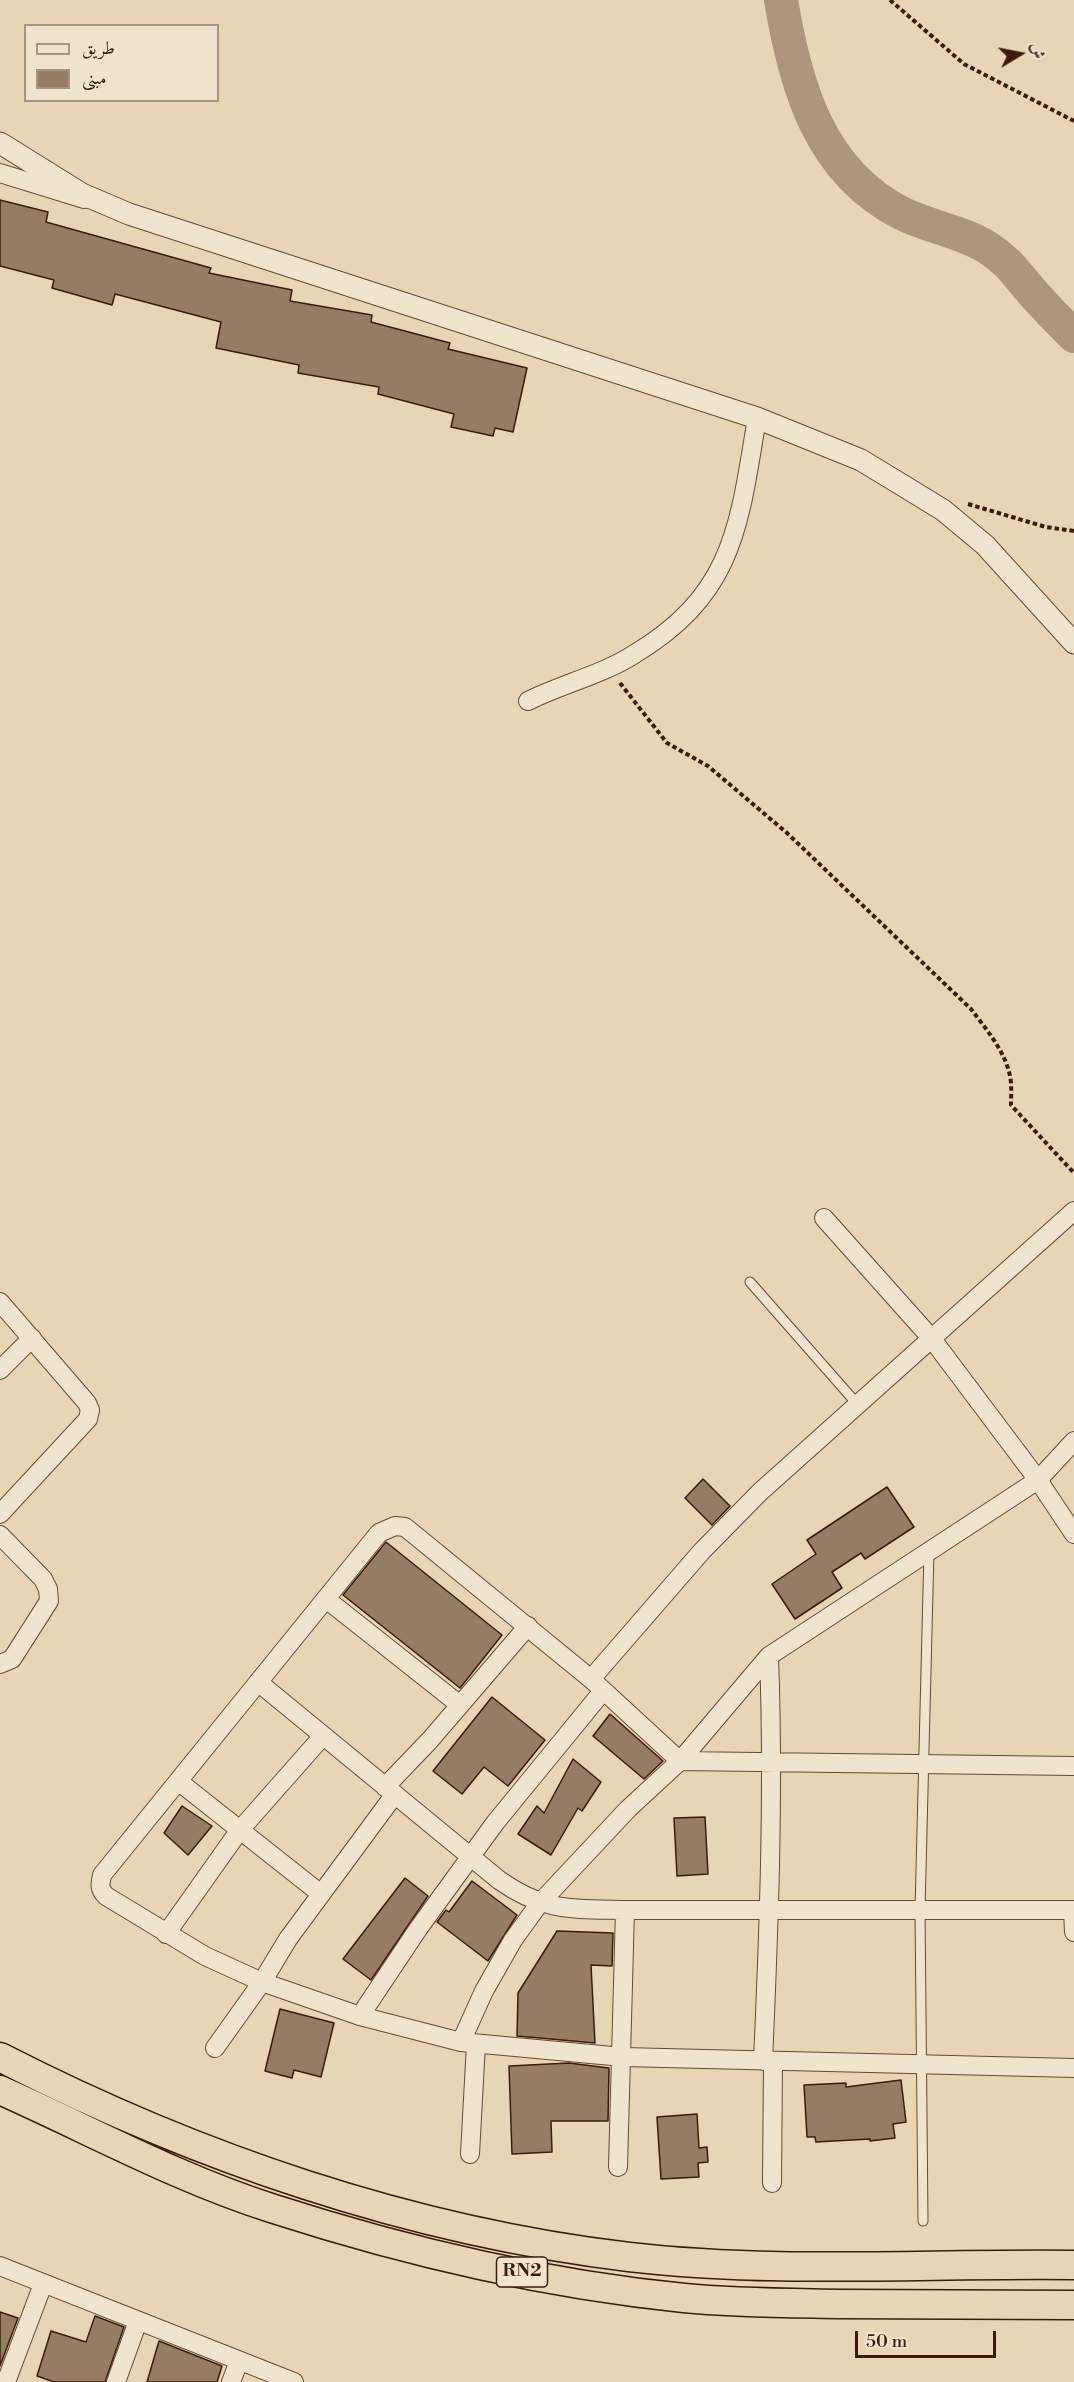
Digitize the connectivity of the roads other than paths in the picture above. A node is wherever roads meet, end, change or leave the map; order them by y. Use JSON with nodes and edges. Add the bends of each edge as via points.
{"nodes":[{"id":1,"x":0,"y":143,"type":"edge"},
{"id":2,"x":0,"y":173,"type":"edge"},
{"id":3,"x":103,"y":203,"type":"junction"},
{"id":4,"x":757,"y":418,"type":"junction"},
{"id":5,"x":1074,"y":643,"type":"edge"},
{"id":6,"x":528,"y":701,"type":"dead end"},
{"id":7,"x":1074,"y":1211,"type":"edge"},
{"id":8,"x":824,"y":1218,"type":"dead end"},
{"id":9,"x":750,"y":1282,"type":"dead end"},
{"id":10,"x":0,"y":1302,"type":"edge"},
{"id":11,"x":32,"y":1338,"type":"junction"},
{"id":12,"x":932,"y":1339,"type":"junction"},
{"id":13,"x":0,"y":1370,"type":"edge"},
{"id":14,"x":858,"y":1405,"type":"junction"},
{"id":15,"x":1074,"y":1441,"type":"edge"},
{"id":16,"x":1038,"y":1480,"type":"junction"},
{"id":17,"x":0,"y":1514,"type":"edge"},
{"id":18,"x":0,"y":1534,"type":"edge"},
{"id":19,"x":1074,"y":1534,"type":"edge"},
{"id":20,"x":929,"y":1550,"type":"junction"},
{"id":21,"x":326,"y":1599,"type":"junction"},
{"id":22,"x":528,"y":1626,"type":"junction"},
{"id":23,"x":769,"y":1656,"type":"junction"},
{"id":24,"x":0,"y":1664,"type":"edge"},
{"id":25,"x":258,"y":1682,"type":"junction"},
{"id":26,"x":597,"y":1685,"type":"junction"},
{"id":27,"x":460,"y":1705,"type":"junction"},
{"id":28,"x":322,"y":1737,"type":"junction"},
{"id":29,"x":680,"y":1761,"type":"junction"},
{"id":30,"x":925,"y":1762,"type":"junction"},
{"id":31,"x":772,"y":1763,"type":"junction"},
{"id":32,"x":1074,"y":1766,"type":"edge"},
{"id":33,"x":178,"y":1781,"type":"junction"},
{"id":34,"x":390,"y":1790,"type":"junction"},
{"id":35,"x":239,"y":1831,"type":"junction"},
{"id":36,"x":472,"y":1856,"type":"junction"},
{"id":37,"x":321,"y":1894,"type":"junction"},
{"id":38,"x":539,"y":1904,"type":"junction"},
{"id":39,"x":770,"y":1909,"type":"junction"},
{"id":40,"x":625,"y":1910,"type":"junction"},
{"id":41,"x":920,"y":1910,"type":"junction"},
{"id":42,"x":1073,"y":1910,"type":"edge"},
{"id":43,"x":1074,"y":1932,"type":"edge"},
{"id":44,"x":166,"y":1934,"type":"junction"},
{"id":45,"x":262,"y":1982,"type":"junction"},
{"id":46,"x":360,"y":2016,"type":"junction"},
{"id":47,"x":469,"y":2043,"type":"junction"},
{"id":48,"x":215,"y":2048,"type":"dead end"},
{"id":49,"x":0,"y":2057,"type":"edge"},
{"id":50,"x":623,"y":2057,"type":"junction"},
{"id":51,"x":768,"y":2061,"type":"junction"},
{"id":52,"x":922,"y":2063,"type":"junction"},
{"id":53,"x":1074,"y":2068,"type":"edge"},
{"id":54,"x":0,"y":2090,"type":"edge"},
{"id":55,"x":470,"y":2154,"type":"dead end"},
{"id":56,"x":618,"y":2168,"type":"dead end"},
{"id":57,"x":772,"y":2182,"type":"dead end"},
{"id":58,"x":923,"y":2221,"type":"dead end"},
{"id":59,"x":1074,"y":2265,"type":"edge"},
{"id":60,"x":0,"y":2266,"type":"edge"},
{"id":61,"x":43,"y":2284,"type":"junction"},
{"id":62,"x":1074,"y":2305,"type":"edge"},
{"id":63,"x":138,"y":2321,"type":"junction"},
{"id":64,"x":239,"y":2361,"type":"junction"},
{"id":65,"x":6,"y":2382,"type":"edge"},
{"id":66,"x":116,"y":2382,"type":"edge"},
{"id":67,"x":231,"y":2382,"type":"edge"},
{"id":68,"x":294,"y":2382,"type":"edge"}],
"edges":[{"from":1,"to":3,"type":"street"},
{"from":2,"to":3,"type":"street","via":[[54,192]]},
{"from":3,"to":4,"type":"street"},
{"from":4,"to":5,"type":"street","via":[[861,460],[943,510],[985,545]]},
{"from":4,"to":6,"type":"street","via":[[742,507],[713,584],[683,620],[633,655]]},
{"from":7,"to":12,"type":"street"},
{"from":8,"to":12,"type":"street"},
{"from":9,"to":14,"type":"lane"},
{"from":10,"to":11,"type":"street"},
{"from":11,"to":13,"type":"street"},
{"from":11,"to":17,"type":"street","via":[[90,1410],[88,1419]]},
{"from":12,"to":14,"type":"street"},
{"from":12,"to":16,"type":"street"},
{"from":14,"to":26,"type":"street","via":[[760,1492],[702,1551]]},
{"from":15,"to":16,"type":"street"},
{"from":16,"to":19,"type":"street"},
{"from":16,"to":20,"type":"street"},
{"from":18,"to":24,"type":"street","via":[[44,1580],[49,1601],[12,1659]]},
{"from":20,"to":23,"type":"street"},
{"from":20,"to":30,"type":"lane"},
{"from":21,"to":22,"type":"street","via":[[379,1533],[395,1526],[405,1527]]},
{"from":21,"to":25,"type":"street"},
{"from":21,"to":27,"type":"street"},
{"from":22,"to":26,"type":"street"},
{"from":22,"to":27,"type":"street"},
{"from":23,"to":29,"type":"street"},
{"from":23,"to":31,"type":"street"},
{"from":25,"to":28,"type":"street"},
{"from":25,"to":33,"type":"street"},
{"from":26,"to":29,"type":"street"},
{"from":26,"to":36,"type":"street"},
{"from":27,"to":34,"type":"street"},
{"from":28,"to":34,"type":"street"},
{"from":28,"to":35,"type":"street"},
{"from":29,"to":31,"type":"street"},
{"from":29,"to":38,"type":"street","via":[[628,1809]]},
{"from":30,"to":31,"type":"street"},
{"from":30,"to":32,"type":"street"},
{"from":30,"to":41,"type":"lane"},
{"from":31,"to":39,"type":"street"},
{"from":33,"to":35,"type":"street"},
{"from":33,"to":44,"type":"street","via":[[100,1882],[100,1890],[106,1896]]},
{"from":34,"to":36,"type":"street"},
{"from":34,"to":37,"type":"street"},
{"from":35,"to":37,"type":"street"},
{"from":35,"to":44,"type":"street"},
{"from":36,"to":38,"type":"street","via":[[518,1893]]},
{"from":36,"to":46,"type":"street"},
{"from":37,"to":45,"type":"street"},
{"from":38,"to":40,"type":"street"},
{"from":38,"to":47,"type":"street","via":[[484,1991]]},
{"from":39,"to":40,"type":"street"},
{"from":39,"to":41,"type":"street"},
{"from":39,"to":51,"type":"street"},
{"from":40,"to":50,"type":"street"},
{"from":41,"to":42,"type":"street"},
{"from":41,"to":52,"type":"lane"},
{"from":42,"to":43,"type":"street"},
{"from":44,"to":45,"type":"street"},
{"from":45,"to":46,"type":"street"},
{"from":45,"to":48,"type":"street"},
{"from":46,"to":47,"type":"street"},
{"from":47,"to":50,"type":"street"},
{"from":47,"to":55,"type":"street"},
{"from":49,"to":59,"type":"highway","number":"RN2","via":[[119,2116],[241,2161],[350,2199],[488,2233],[630,2257],[729,2264]]},
{"from":50,"to":51,"type":"street"},
{"from":50,"to":56,"type":"street"},
{"from":51,"to":52,"type":"street"},
{"from":51,"to":57,"type":"street"},
{"from":52,"to":53,"type":"street"},
{"from":52,"to":58,"type":"lane"},
{"from":54,"to":62,"type":"highway","number":"RN2","via":[[169,2168],[268,2207],[483,2265],[685,2298]]},
{"from":60,"to":61,"type":"street"},
{"from":61,"to":63,"type":"street"},
{"from":61,"to":65,"type":"street"},
{"from":63,"to":64,"type":"street"},
{"from":63,"to":66,"type":"street"},
{"from":64,"to":67,"type":"street"},
{"from":64,"to":68,"type":"street"}]}
